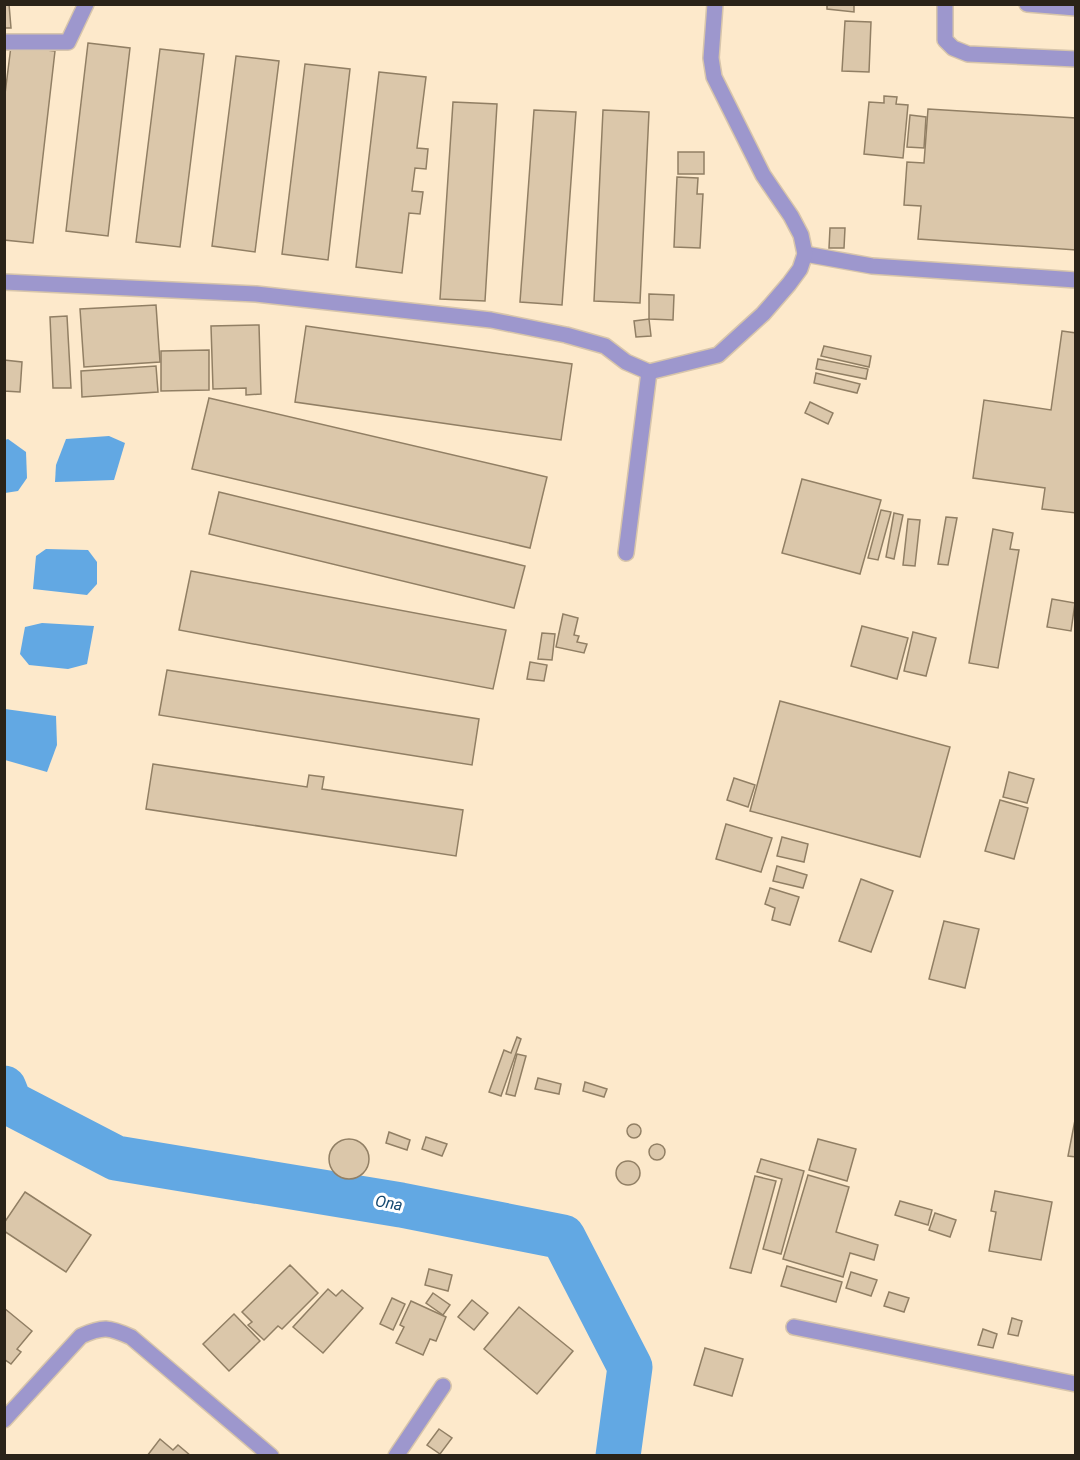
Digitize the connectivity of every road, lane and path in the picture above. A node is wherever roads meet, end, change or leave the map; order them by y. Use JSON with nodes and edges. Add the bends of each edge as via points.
{"nodes":[{"id":1,"x":86,"y":4,"type":"edge"},
{"id":2,"x":715,"y":4,"type":"edge"},
{"id":3,"x":945,"y":4,"type":"edge"},
{"id":4,"x":1027,"y":4,"type":"edge"},
{"id":5,"x":1076,"y":8,"type":"edge"},
{"id":6,"x":4,"y":42,"type":"edge"},
{"id":7,"x":1076,"y":59,"type":"edge"},
{"id":8,"x":805,"y":254,"type":"junction"},
{"id":9,"x":1076,"y":280,"type":"edge"},
{"id":10,"x":4,"y":282,"type":"edge"},
{"id":11,"x":649,"y":372,"type":"junction"},
{"id":12,"x":626,"y":553,"type":"dead end"},
{"id":13,"x":794,"y":1327,"type":"dead end"},
{"id":14,"x":1076,"y":1384,"type":"edge"},
{"id":15,"x":443,"y":1386,"type":"dead end"},
{"id":16,"x":4,"y":1420,"type":"edge"},
{"id":17,"x":271,"y":1455,"type":"edge"},
{"id":18,"x":396,"y":1455,"type":"edge"}],
"edges":[{"from":1,"to":6,"type":"street","via":[[68,42]]},
{"from":2,"to":8,"type":"street","via":[[711,57],[714,77],[763,175],[801,235]]},
{"from":3,"to":7,"type":"street","via":[[945,40],[953,48],[968,54]]},
{"from":4,"to":5,"type":"street"},
{"from":8,"to":9,"type":"street","via":[[872,266]]},
{"from":8,"to":11,"type":"street","via":[[789,284],[718,355]]},
{"from":10,"to":11,"type":"street","via":[[256,294],[491,320],[605,346],[626,362]]},
{"from":11,"to":12,"type":"street"},
{"from":13,"to":14,"type":"street"},
{"from":15,"to":18,"type":"street"},
{"from":16,"to":17,"type":"street","via":[[81,1336],[112,1329],[131,1337]]}]}
